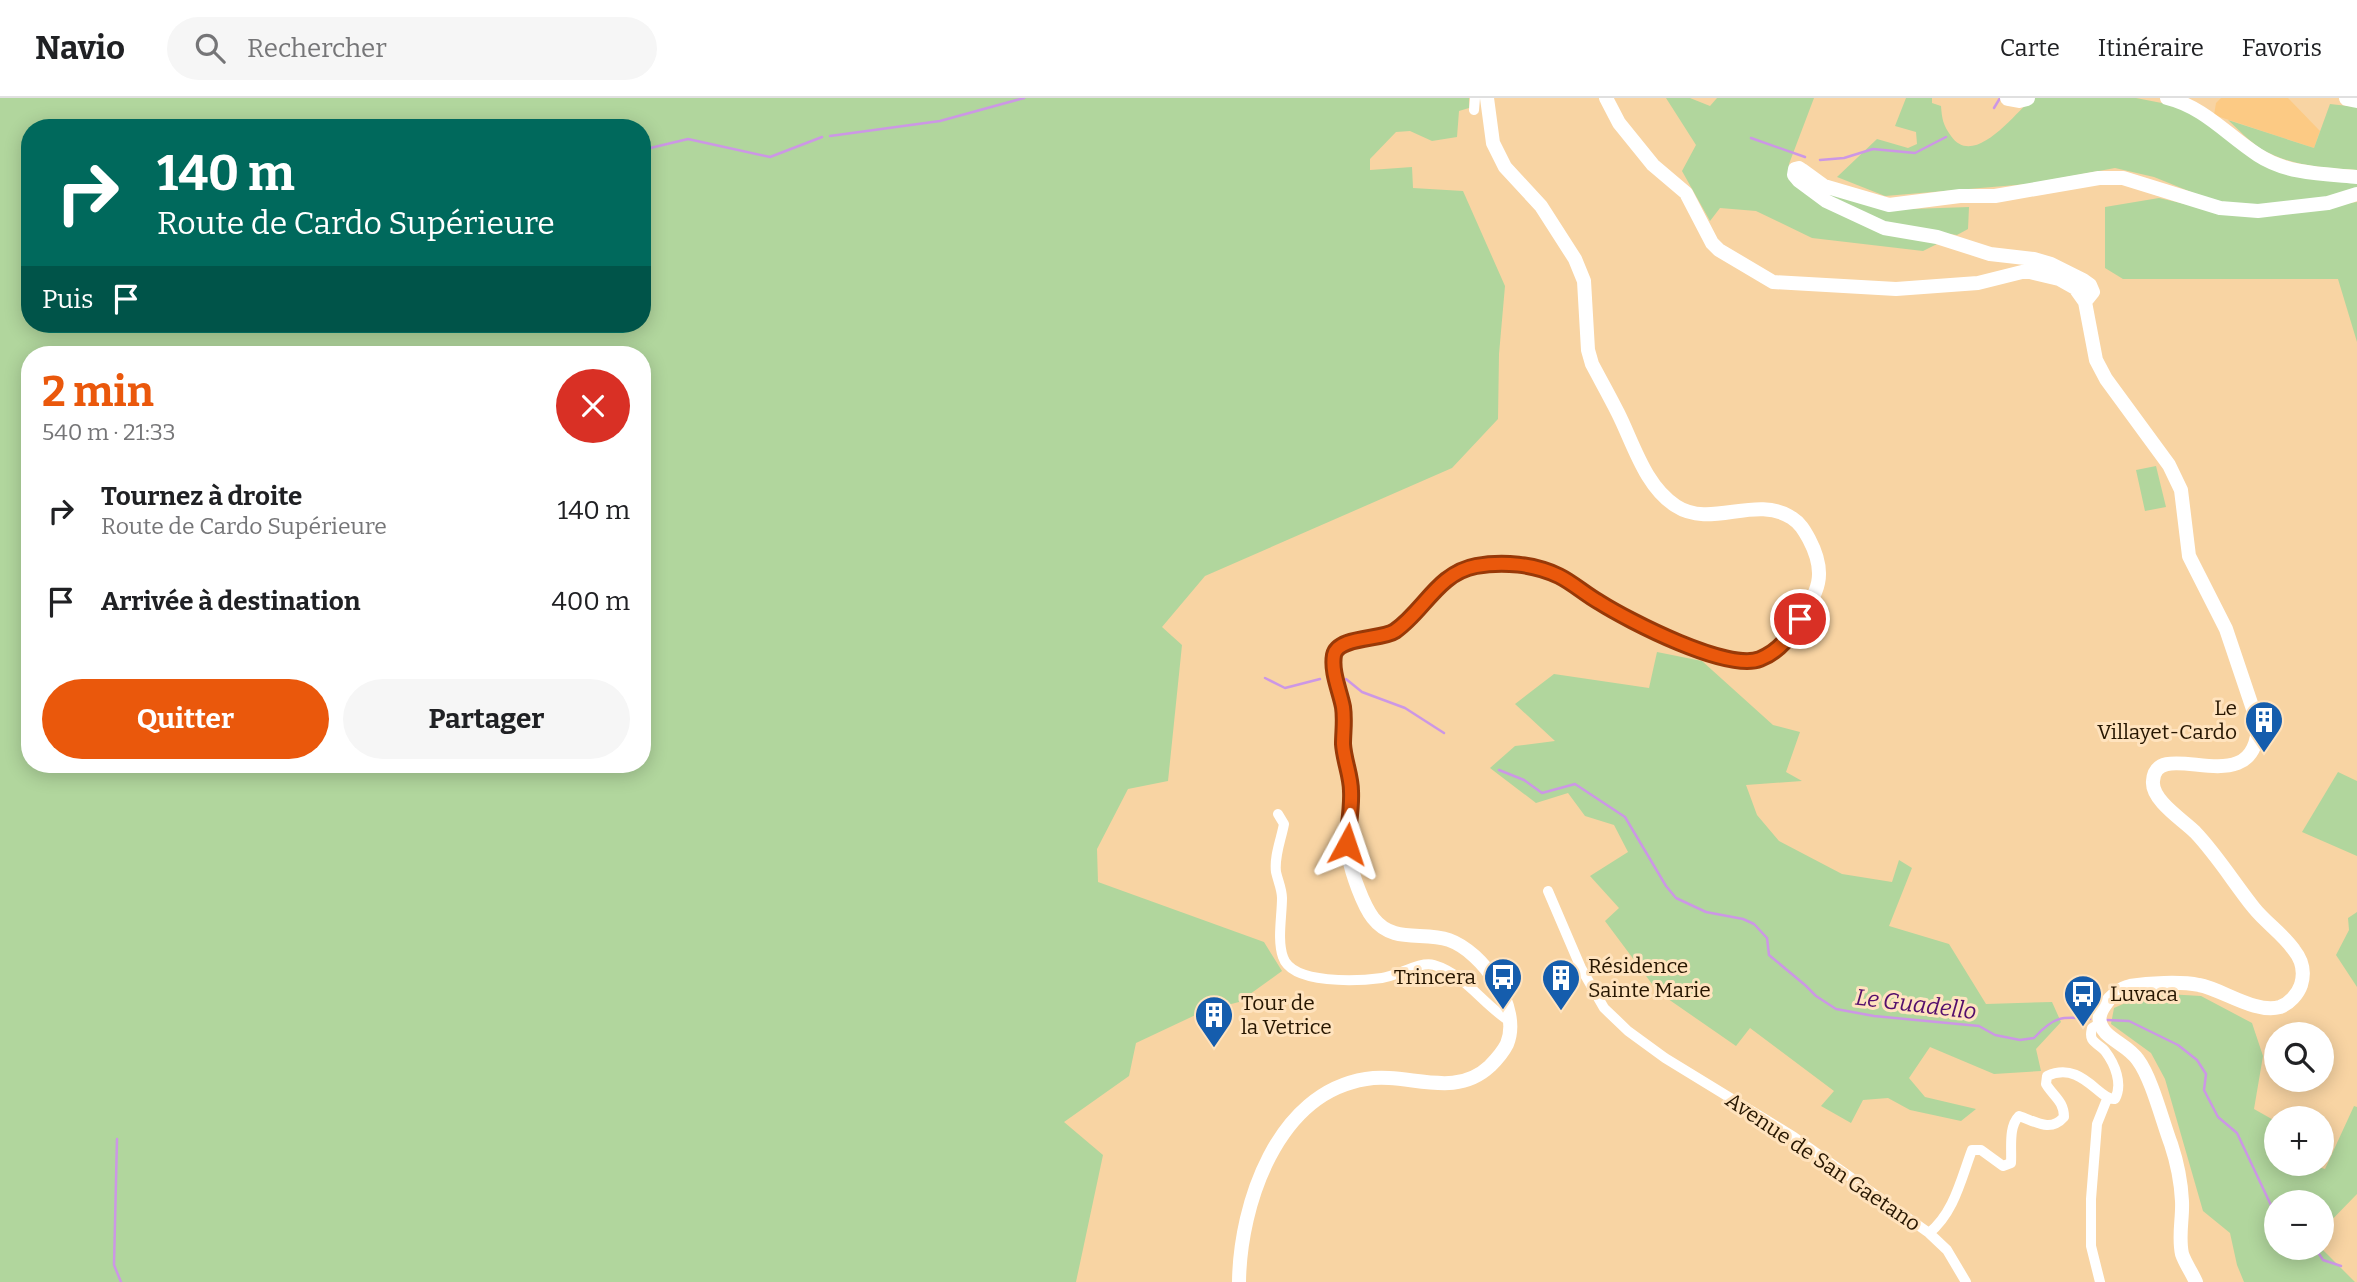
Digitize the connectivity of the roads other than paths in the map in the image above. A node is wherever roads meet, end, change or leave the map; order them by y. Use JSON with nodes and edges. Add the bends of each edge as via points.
{"nodes":[{"id":1,"x":1487,"y":98,"type":"edge"},
{"id":2,"x":1606,"y":98,"type":"edge"},
{"id":3,"x":2167,"y":98,"type":"edge"},
{"id":4,"x":2347,"y":98,"type":"edge"},
{"id":5,"x":2357,"y":100,"type":"edge"},
{"id":6,"x":2357,"y":177,"type":"edge"},
{"id":7,"x":2357,"y":194,"type":"edge"},
{"id":8,"x":2085,"y":302,"type":"junction"},
{"id":9,"x":1278,"y":814,"type":"dead end"},
{"id":10,"x":1548,"y":891,"type":"dead end"},
{"id":11,"x":1511,"y":1022,"type":"junction"},
{"id":12,"x":2099,"y":1024,"type":"junction"},
{"id":13,"x":2107,"y":1099,"type":"junction"},
{"id":14,"x":1929,"y":1233,"type":"junction"},
{"id":15,"x":1239,"y":1282,"type":"edge"},
{"id":16,"x":1966,"y":1282,"type":"edge"},
{"id":17,"x":2100,"y":1282,"type":"edge"},
{"id":18,"x":2196,"y":1282,"type":"edge"}],
"edges":[{"from":1,"to":11,"type":"street","via":[[1493,143],[1505,167],[1541,206],[1575,259],[1584,281],[1592,364],[1652,484],[1691,514],[1762,508],[1788,515],[1802,526],[1821,572],[1817,590],[1786,641],[1774,652],[1745,663],[1670,638],[1600,603],[1560,576],[1505,563],[1474,566],[1451,576],[1392,634],[1337,649],[1343,747],[1352,790],[1347,844],[1350,865],[1370,915],[1399,936],[1443,938],[1461,945],[1492,978],[1511,1013]]},
{"from":2,"to":8,"type":"street","via":[[1619,123],[1653,165],[1686,193],[1712,243],[1773,282],[1896,289],[1978,283],[2026,271],[2059,279],[2075,288]]},
{"from":3,"to":6,"type":"street","via":[[2192,106],[2259,156],[2285,167]]},
{"from":4,"to":5,"type":"main road"},
{"from":7,"to":8,"type":"street","via":[[2328,203],[2258,211],[2220,208],[2123,178],[2099,178],[1995,196],[1889,205],[1825,186],[1795,169],[1799,181],[1826,201],[1884,228],[2051,264],[2090,285],[2093,292]]},
{"from":8,"to":12,"type":"street","via":[[2096,360],[2169,465],[2181,490],[2189,556],[2226,629],[2258,724],[2254,750],[2246,758],[2227,767],[2164,765],[2152,782],[2156,794],[2196,833],[2256,910],[2294,949],[2304,972],[2291,1000],[2279,1007],[2256,1005],[2199,985],[2127,987],[2110,998],[2099,1013]]},
{"from":9,"to":11,"type":"street","via":[[1284,824],[1276,856],[1282,893],[1281,937],[1283,957],[1290,968],[1300,974],[1343,980],[1394,976],[1434,965]]},
{"from":10,"to":14,"type":"street","name":"Avenue de San Gaetano","via":[[1581,968],[1604,1008],[1628,1031],[1794,1137]]},
{"from":11,"to":15,"type":"street","via":[[1502,1053],[1469,1079],[1446,1085],[1373,1078],[1349,1082],[1297,1117],[1263,1167],[1239,1263]]},
{"from":12,"to":13,"type":"street","via":[[2090,1035],[2116,1069],[2119,1092],[2115,1100]]},
{"from":12,"to":18,"type":"street","via":[[2129,1049],[2145,1071],[2177,1161],[2183,1255]]},
{"from":13,"to":14,"type":"street","via":[[2086,1079],[2064,1073],[2047,1076],[2046,1084],[2060,1100],[2064,1117],[2049,1126],[2019,1116],[2014,1121],[2011,1163],[2003,1166],[1981,1150],[1972,1150],[1954,1200]]},
{"from":13,"to":17,"type":"street","via":[[2097,1124],[2091,1199],[2091,1246]]},
{"from":14,"to":16,"type":"street","name":"Avenue de San Gaetano","via":[[1947,1250]]}]}
